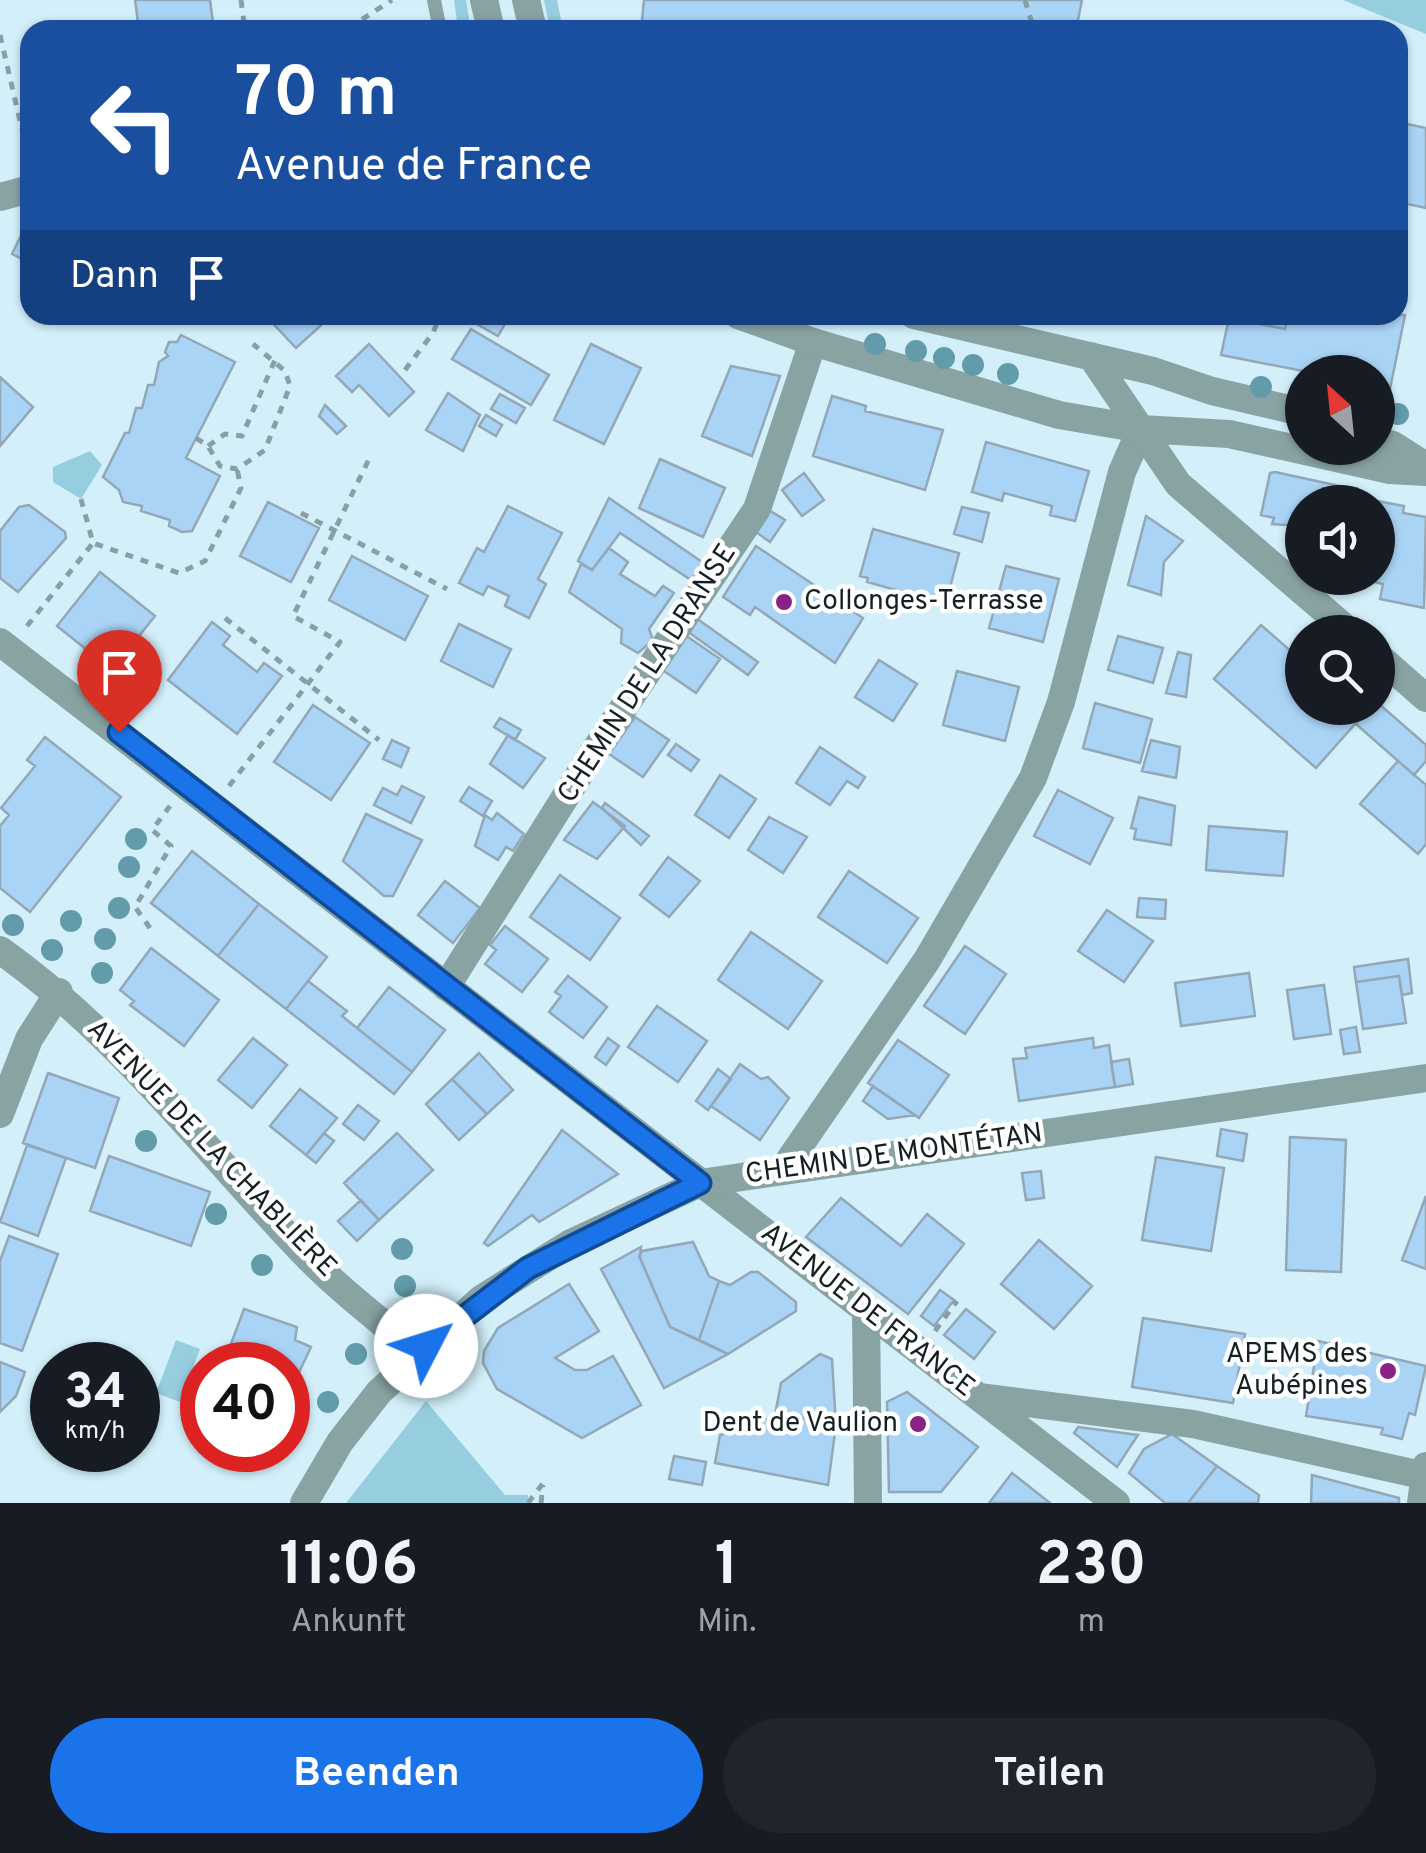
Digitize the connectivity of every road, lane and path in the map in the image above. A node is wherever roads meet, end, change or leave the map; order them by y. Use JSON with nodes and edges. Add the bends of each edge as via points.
{"nodes":[{"id":1,"x":392,"y":0,"type":"edge"},
{"id":2,"x":361,"y":20,"type":"edge"},
{"id":3,"x":0,"y":35,"type":"edge"},
{"id":4,"x":20,"y":124,"type":"edge"},
{"id":5,"x":436,"y":325,"type":"edge"},
{"id":6,"x":766,"y":325,"type":"edge"},
{"id":7,"x":957,"y":325,"type":"edge"},
{"id":8,"x":814,"y":342,"type":"junction"},
{"id":9,"x":253,"y":344,"type":"dead end"},
{"id":10,"x":1092,"y":356,"type":"junction"},
{"id":11,"x":274,"y":360,"type":"junction"},
{"id":12,"x":406,"y":370,"type":"dead end"},
{"id":13,"x":1285,"y":407,"type":"edge"},
{"id":14,"x":1285,"y":423,"type":"edge"},
{"id":15,"x":1141,"y":429,"type":"junction"},
{"id":16,"x":196,"y":438,"type":"dead end"},
{"id":17,"x":208,"y":446,"type":"junction"},
{"id":18,"x":1395,"y":446,"type":"edge"},
{"id":19,"x":371,"y":455,"type":"dead end"},
{"id":20,"x":238,"y":468,"type":"junction"},
{"id":21,"x":1426,"y":469,"type":"edge"},
{"id":22,"x":81,"y":499,"type":"dead end"},
{"id":23,"x":301,"y":512,"type":"dead end"},
{"id":24,"x":334,"y":531,"type":"junction"},
{"id":25,"x":93,"y":542,"type":"junction"},
{"id":26,"x":447,"y":588,"type":"dead end"},
{"id":27,"x":1330,"y":615,"type":"edge"},
{"id":28,"x":225,"y":618,"type":"dead end"},
{"id":29,"x":12,"y":636,"type":"edge"},
{"id":30,"x":1395,"y":671,"type":"edge"},
{"id":31,"x":309,"y":682,"type":"junction"},
{"id":32,"x":1426,"y":698,"type":"edge"},
{"id":33,"x":378,"y":740,"type":"dead end"},
{"id":34,"x":227,"y":788,"type":"dead end"},
{"id":35,"x":171,"y":805,"type":"dead end"},
{"id":36,"x":150,"y":928,"type":"dead end"},
{"id":37,"x":0,"y":950,"type":"edge"},
{"id":38,"x":446,"y":987,"type":"junction"},
{"id":39,"x":59,"y":992,"type":"junction"},
{"id":40,"x":1426,"y":1078,"type":"edge"},
{"id":41,"x":0,"y":1114,"type":"edge"},
{"id":42,"x":782,"y":1171,"type":"junction"},
{"id":43,"x":700,"y":1183,"type":"junction"},
{"id":44,"x":958,"y":1301,"type":"dead end"},
{"id":45,"x":866,"y":1310,"type":"junction"},
{"id":46,"x":929,"y":1339,"type":"dead end"},
{"id":47,"x":418,"y":1353,"type":"junction"},
{"id":48,"x":978,"y":1397,"type":"junction"},
{"id":49,"x":1424,"y":1480,"type":"edge"},
{"id":50,"x":304,"y":1503,"type":"edge"},
{"id":51,"x":528,"y":1503,"type":"edge"},
{"id":52,"x":541,"y":1503,"type":"edge"},
{"id":53,"x":868,"y":1503,"type":"edge"},
{"id":54,"x":1116,"y":1503,"type":"edge"}],
"edges":[{"from":1,"to":2,"type":"path"},
{"from":3,"to":4,"type":"path"},
{"from":5,"to":12,"type":"path"},
{"from":6,"to":8,"type":"street"},
{"from":7,"to":10,"type":"street"},
{"from":8,"to":15,"type":"street","via":[[1020,404]]},
{"from":8,"to":38,"type":"street","name":"CHEMIN DE LA DRANSE","via":[[757,510]]},
{"from":9,"to":11,"type":"path"},
{"from":10,"to":13,"type":"street"},
{"from":10,"to":15,"type":"street"},
{"from":11,"to":17,"type":"path","via":[[242,436],[225,434]]},
{"from":11,"to":20,"type":"path","via":[[285,372],[288,399],[265,450]]},
{"from":14,"to":15,"type":"street","via":[[1209,411]]},
{"from":15,"to":21,"type":"street","via":[[1229,434],[1390,470]]},
{"from":15,"to":27,"type":"street","via":[[1178,484]]},
{"from":15,"to":42,"type":"street","via":[[1122,472],[1061,702],[1033,778],[926,960]]},
{"from":16,"to":17,"type":"path"},
{"from":17,"to":20,"type":"path","via":[[214,461]]},
{"from":18,"to":21,"type":"street"},
{"from":19,"to":24,"type":"path"},
{"from":20,"to":25,"type":"path","via":[[242,488],[205,561],[179,574]]},
{"from":22,"to":25,"type":"path"},
{"from":23,"to":24,"type":"path"},
{"from":24,"to":26,"type":"path"},
{"from":24,"to":31,"type":"path","via":[[293,616],[340,642]]},
{"from":25,"to":29,"type":"path"},
{"from":28,"to":31,"type":"path"},
{"from":29,"to":38,"type":"street","name":"AVENUE DE FRANCE"},
{"from":30,"to":32,"type":"street"},
{"from":31,"to":33,"type":"path"},
{"from":31,"to":34,"type":"path"},
{"from":35,"to":36,"type":"path","via":[[152,830],[171,846],[135,907]]},
{"from":37,"to":39,"type":"street","name":"AVENUE DE LA CHABLIÈRE"},
{"from":38,"to":43,"type":"street","name":"AVENUE DE FRANCE"},
{"from":39,"to":41,"type":"street","via":[[29,1040]]},
{"from":39,"to":47,"type":"street","name":"AVENUE DE LA CHABLIÈRE","via":[[116,1045],[305,1255]]},
{"from":40,"to":42,"type":"street","name":"CHEMIN DE MONTÉTAN"},
{"from":42,"to":43,"type":"street","name":"CHEMIN DE MONTÉTAN"},
{"from":43,"to":45,"type":"street","name":"AVENUE DE FRANCE"},
{"from":43,"to":47,"type":"street","name":"CHEMIN DE MONTÉTAN","via":[[528,1268]]},
{"from":44,"to":46,"type":"path"},
{"from":45,"to":48,"type":"street","name":"AVENUE DE FRANCE"},
{"from":45,"to":53,"type":"street"},
{"from":47,"to":50,"type":"street","name":"CHEMIN DE MONTÉTAN","via":[[340,1442]]},
{"from":48,"to":49,"type":"street","via":[[1192,1424]]},
{"from":48,"to":54,"type":"street","name":"AVENUE DE FRANCE"},
{"from":51,"to":52,"type":"path","via":[[544,1482]]}]}
